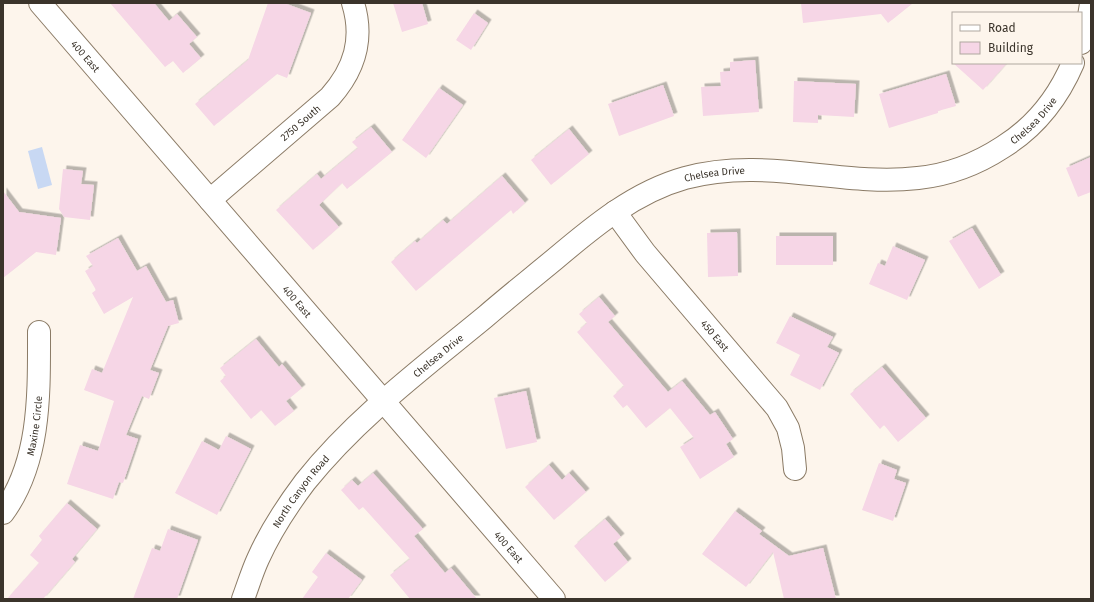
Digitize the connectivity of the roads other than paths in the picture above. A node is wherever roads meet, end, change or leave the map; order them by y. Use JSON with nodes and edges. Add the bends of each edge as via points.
{"nodes":[{"id":1,"x":40,"y":3,"type":"edge"},
{"id":2,"x":353,"y":3,"type":"edge"},
{"id":3,"x":1091,"y":4,"type":"edge"},
{"id":4,"x":1082,"y":40,"type":"edge"},
{"id":5,"x":1073,"y":64,"type":"edge"},
{"id":6,"x":210,"y":200,"type":"junction"},
{"id":7,"x":615,"y":212,"type":"junction"},
{"id":8,"x":39,"y":332,"type":"dead end"},
{"id":9,"x":383,"y":402,"type":"junction"},
{"id":10,"x":795,"y":469,"type":"dead end"},
{"id":11,"x":3,"y":513,"type":"edge"},
{"id":12,"x":243,"y":599,"type":"edge"},
{"id":13,"x":554,"y":599,"type":"edge"}],
"edges":[{"from":1,"to":6,"type":"street","name":"400 East"},
{"from":2,"to":6,"type":"street","name":"2750 South","via":[[358,25],[356,50],[347,75],[330,97]]},
{"from":3,"to":4,"type":"street"},
{"from":5,"to":7,"type":"street","name":"Chelsea Drive","via":[[1054,99],[1026,130],[994,153],[959,169],[939,175],[896,179],[756,169],[708,173],[685,178],[651,191]]},
{"from":6,"to":9,"type":"street","name":"400 East"},
{"from":7,"to":9,"type":"street","name":"Chelsea Drive","via":[[583,235]]},
{"from":7,"to":10,"type":"street","name":"450 East","via":[[644,253],[777,408],[788,428]]},
{"from":8,"to":11,"type":"street","name":"Maxine Circle","via":[[39,388],[35,430],[26,468]]},
{"from":9,"to":12,"type":"street","name":"North Canyon Road","via":[[328,456],[289,504],[258,559]]},
{"from":9,"to":13,"type":"street","name":"400 East"}]}
